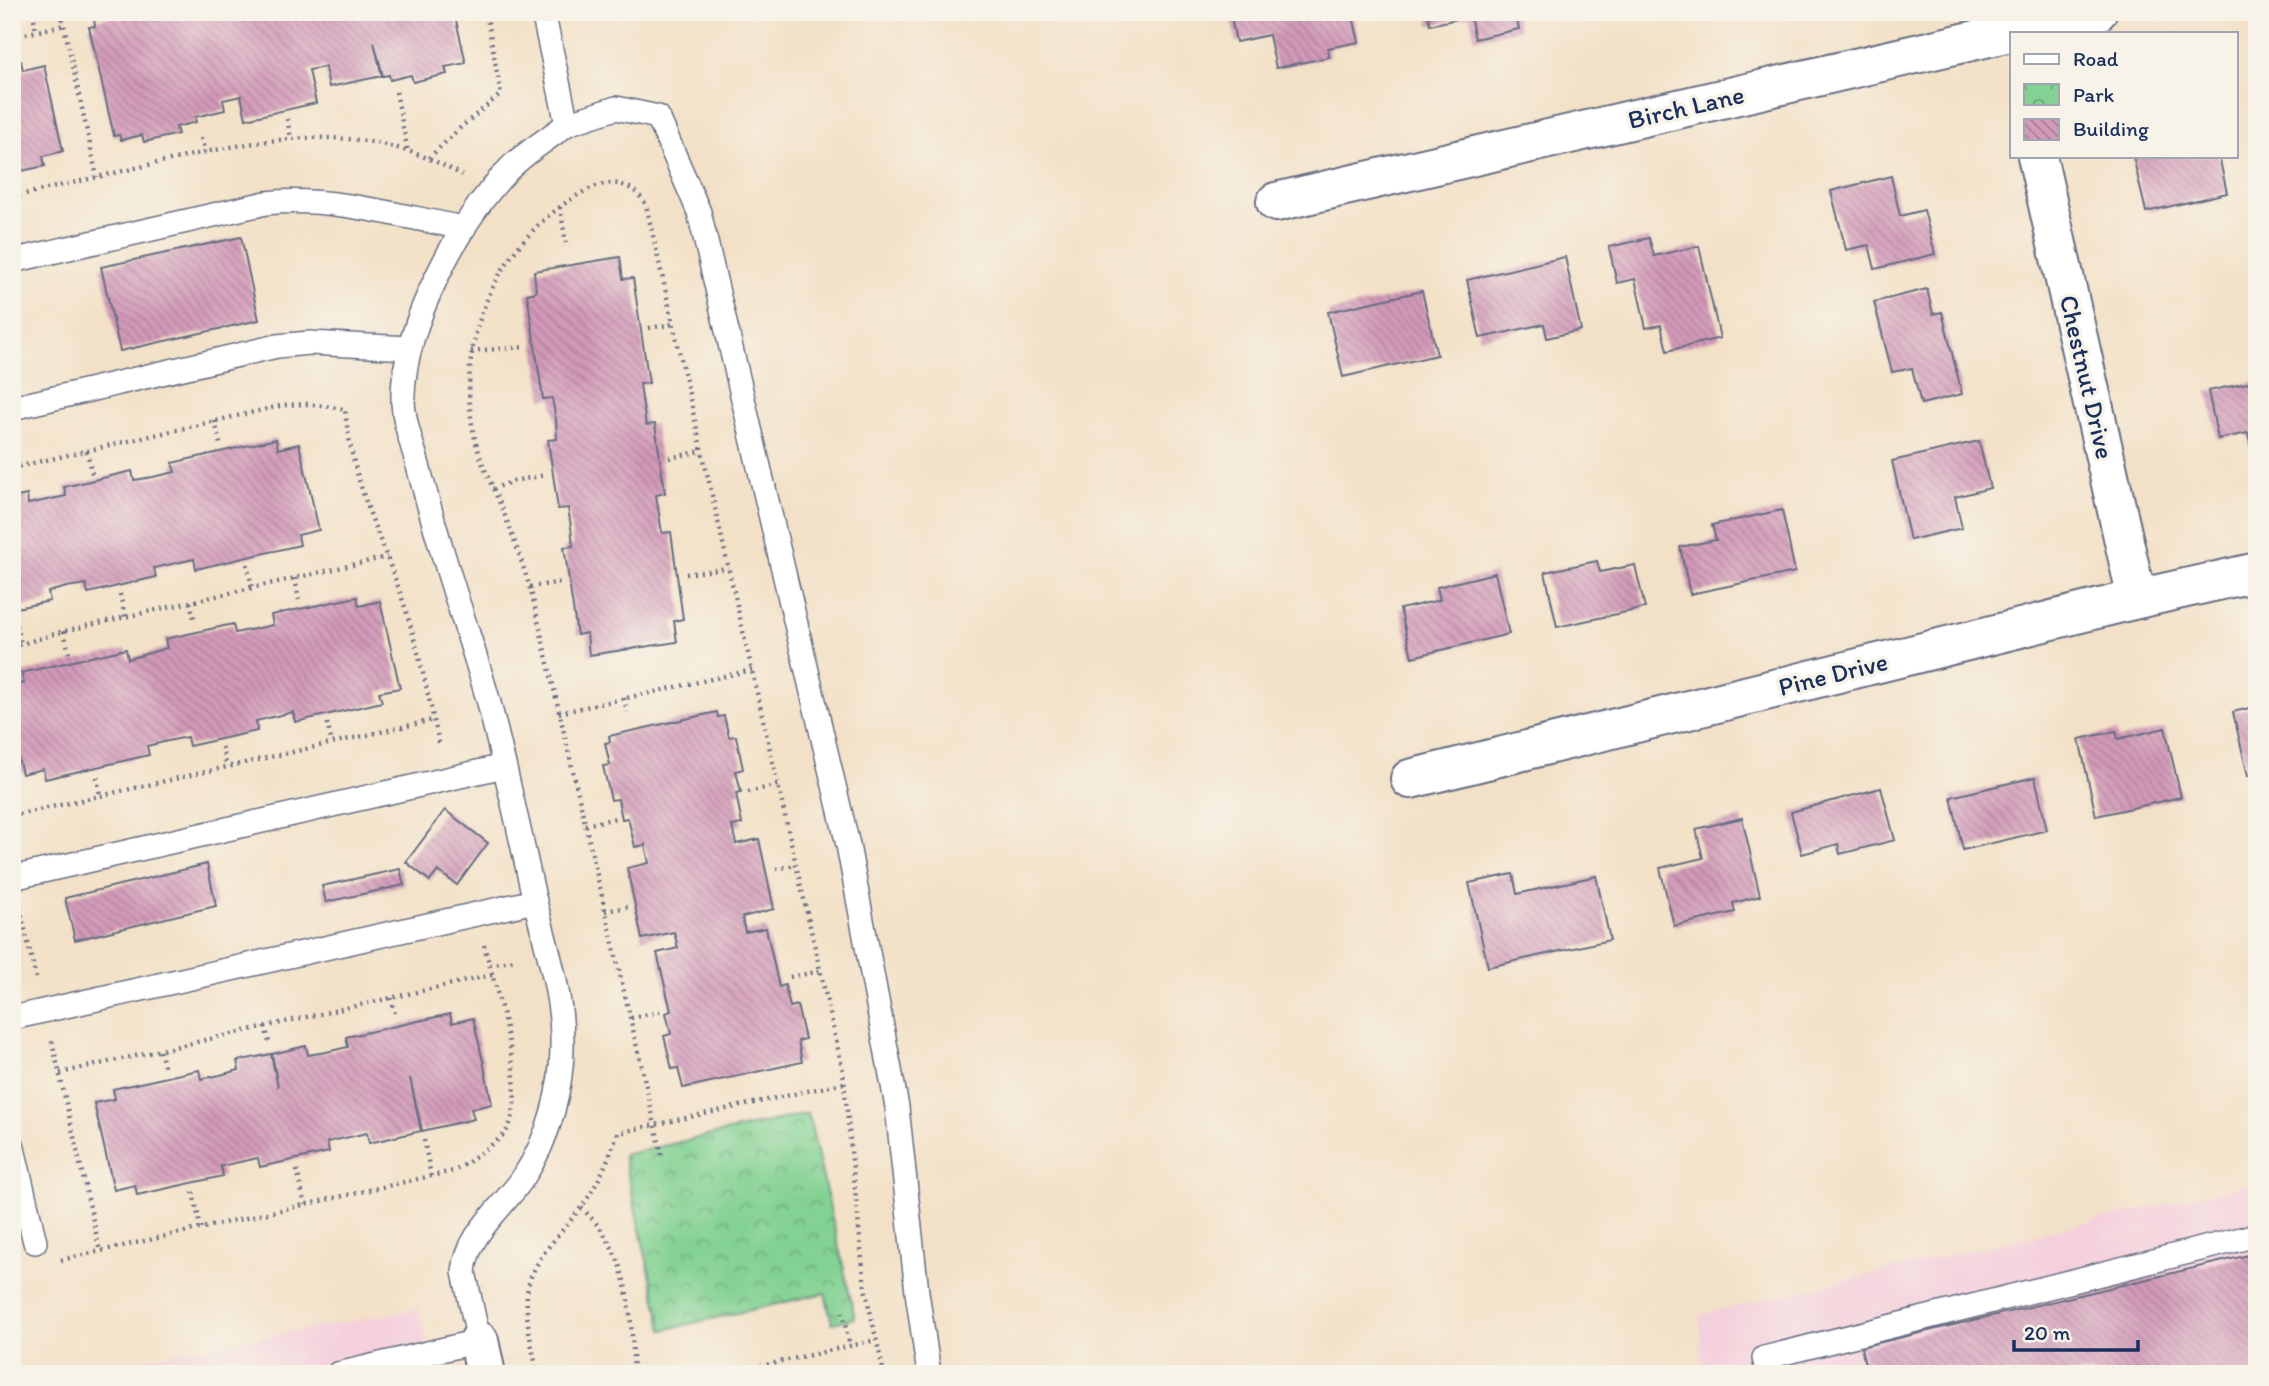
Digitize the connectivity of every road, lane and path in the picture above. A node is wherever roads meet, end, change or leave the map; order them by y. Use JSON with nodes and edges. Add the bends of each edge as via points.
{"nodes":[{"id":1,"x":33,"y":12,"type":"edge"},
{"id":2,"x":61,"y":12,"type":"edge"},
{"id":3,"x":486,"y":12,"type":"edge"},
{"id":4,"x":543,"y":12,"type":"edge"},
{"id":5,"x":2097,"y":12,"type":"edge"},
{"id":6,"x":64,"y":25,"type":"junction"},
{"id":7,"x":2008,"y":30,"type":"edge"},
{"id":8,"x":36,"y":31,"type":"junction"},
{"id":9,"x":12,"y":37,"type":"edge"},
{"id":10,"x":396,"y":92,"type":"dead end"},
{"id":11,"x":287,"y":119,"type":"dead end"},
{"id":12,"x":567,"y":124,"type":"junction"},
{"id":13,"x":201,"y":138,"type":"dead end"},
{"id":14,"x":291,"y":138,"type":"junction"},
{"id":15,"x":205,"y":152,"type":"junction"},
{"id":16,"x":408,"y":152,"type":"junction"},
{"id":17,"x":429,"y":158,"type":"junction"},
{"id":18,"x":2037,"y":158,"type":"edge"},
{"id":19,"x":97,"y":177,"type":"junction"},
{"id":20,"x":490,"y":191,"type":"junction"},
{"id":21,"x":12,"y":197,"type":"edge"},
{"id":22,"x":1276,"y":202,"type":"dead end"},
{"id":23,"x":559,"y":207,"type":"junction"},
{"id":24,"x":464,"y":228,"type":"junction"},
{"id":25,"x":566,"y":243,"type":"dead end"},
{"id":26,"x":12,"y":261,"type":"edge"},
{"id":27,"x":673,"y":324,"type":"junction"},
{"id":28,"x":649,"y":328,"type":"dead end"},
{"id":29,"x":526,"y":347,"type":"dead end"},
{"id":30,"x":410,"y":348,"type":"junction"},
{"id":31,"x":471,"y":351,"type":"junction"},
{"id":32,"x":12,"y":408,"type":"edge"},
{"id":33,"x":215,"y":421,"type":"junction"},
{"id":34,"x":220,"y":444,"type":"dead end"},
{"id":35,"x":701,"y":450,"type":"junction"},
{"id":36,"x":87,"y":451,"type":"junction"},
{"id":37,"x":669,"y":457,"type":"dead end"},
{"id":38,"x":12,"y":468,"type":"edge"},
{"id":39,"x":92,"y":474,"type":"dead end"},
{"id":40,"x":546,"y":475,"type":"dead end"},
{"id":41,"x":494,"y":489,"type":"junction"},
{"id":42,"x":387,"y":558,"type":"junction"},
{"id":43,"x":247,"y":565,"type":"dead end"},
{"id":44,"x":728,"y":568,"type":"junction"},
{"id":45,"x":2257,"y":572,"type":"edge"},
{"id":46,"x":686,"y":574,"type":"dead end"},
{"id":47,"x":295,"y":578,"type":"junction"},
{"id":48,"x":562,"y":582,"type":"dead end"},
{"id":49,"x":530,"y":587,"type":"junction"},
{"id":50,"x":252,"y":588,"type":"junction"},
{"id":51,"x":120,"y":594,"type":"dead end"},
{"id":52,"x":2137,"y":599,"type":"junction"},
{"id":53,"x":299,"y":600,"type":"dead end"},
{"id":54,"x":190,"y":602,"type":"junction"},
{"id":55,"x":125,"y":617,"type":"junction"},
{"id":56,"x":15,"y":619,"type":"dead end"},
{"id":57,"x":195,"y":622,"type":"dead end"},
{"id":58,"x":64,"y":631,"type":"junction"},
{"id":59,"x":21,"y":644,"type":"junction"},
{"id":60,"x":12,"y":647,"type":"edge"},
{"id":61,"x":69,"y":653,"type":"dead end"},
{"id":62,"x":752,"y":670,"type":"junction"},
{"id":63,"x":624,"y":698,"type":"junction"},
{"id":64,"x":627,"y":712,"type":"dead end"},
{"id":65,"x":559,"y":713,"type":"junction"},
{"id":66,"x":433,"y":720,"type":"junction"},
{"id":67,"x":327,"y":723,"type":"dead end"},
{"id":68,"x":332,"y":743,"type":"junction"},
{"id":69,"x":222,"y":747,"type":"dead end"},
{"id":70,"x":504,"y":766,"type":"junction"},
{"id":71,"x":227,"y":767,"type":"junction"},
{"id":72,"x":97,"y":777,"type":"dead end"},
{"id":73,"x":447,"y":778,"type":"junction"},
{"id":74,"x":1410,"y":779,"type":"dead end"},
{"id":75,"x":778,"y":785,"type":"junction"},
{"id":76,"x":748,"y":792,"type":"dead end"},
{"id":77,"x":100,"y":796,"type":"junction"},
{"id":78,"x":12,"y":816,"type":"edge"},
{"id":79,"x":616,"y":818,"type":"dead end"},
{"id":80,"x":585,"y":824,"type":"junction"},
{"id":81,"x":796,"y":865,"type":"junction"},
{"id":82,"x":776,"y":869,"type":"dead end"},
{"id":83,"x":12,"y":877,"type":"edge"},
{"id":84,"x":535,"y":901,"type":"junction"},
{"id":85,"x":628,"y":907,"type":"dead end"},
{"id":86,"x":605,"y":911,"type":"junction"},
{"id":87,"x":476,"y":914,"type":"junction"},
{"id":88,"x":821,"y":971,"type":"junction"},
{"id":89,"x":492,"y":975,"type":"junction"},
{"id":90,"x":790,"y":978,"type":"dead end"},
{"id":91,"x":391,"y":998,"type":"junction"},
{"id":92,"x":43,"y":1011,"type":"junction"},
{"id":93,"x":663,"y":1011,"type":"dead end"},
{"id":94,"x":395,"y":1013,"type":"dead end"},
{"id":95,"x":12,"y":1018,"type":"edge"},
{"id":96,"x":631,"y":1018,"type":"junction"},
{"id":97,"x":265,"y":1026,"type":"junction"},
{"id":98,"x":269,"y":1042,"type":"dead end"},
{"id":99,"x":511,"y":1048,"type":"junction"},
{"id":100,"x":503,"y":1049,"type":"dead end"},
{"id":101,"x":160,"y":1051,"type":"junction"},
{"id":102,"x":164,"y":1066,"type":"dead end"},
{"id":103,"x":60,"y":1073,"type":"junction"},
{"id":104,"x":844,"y":1083,"type":"junction"},
{"id":105,"x":655,"y":1126,"type":"junction"},
{"id":106,"x":424,"y":1140,"type":"dead end"},
{"id":107,"x":12,"y":1144,"type":"edge"},
{"id":108,"x":662,"y":1156,"type":"dead end"},
{"id":109,"x":297,"y":1170,"type":"dead end"},
{"id":110,"x":431,"y":1176,"type":"junction"},
{"id":111,"x":193,"y":1192,"type":"dead end"},
{"id":112,"x":305,"y":1205,"type":"junction"},
{"id":113,"x":581,"y":1208,"type":"junction"},
{"id":114,"x":201,"y":1229,"type":"junction"},
{"id":115,"x":2257,"y":1235,"type":"edge"},
{"id":116,"x":35,"y":1242,"type":"dead end"},
{"id":117,"x":100,"y":1251,"type":"junction"},
{"id":118,"x":50,"y":1263,"type":"dead end"},
{"id":119,"x":842,"y":1312,"type":"dead end"},
{"id":120,"x":876,"y":1340,"type":"junction"},
{"id":121,"x":850,"y":1346,"type":"junction"},
{"id":122,"x":482,"y":1357,"type":"edge"},
{"id":123,"x":750,"y":1371,"type":"edge"},
{"id":124,"x":338,"y":1374,"type":"edge"},
{"id":125,"x":538,"y":1374,"type":"edge"},
{"id":126,"x":634,"y":1374,"type":"edge"},
{"id":127,"x":726,"y":1374,"type":"edge"},
{"id":128,"x":884,"y":1374,"type":"edge"},
{"id":129,"x":929,"y":1374,"type":"edge"},
{"id":130,"x":1768,"y":1374,"type":"edge"}],
"edges":[{"from":1,"to":8,"type":"path"},
{"from":2,"to":6,"type":"path"},
{"from":3,"to":17,"type":"path","via":[[501,94]]},
{"from":4,"to":12,"type":"lane"},
{"from":5,"to":7,"type":"street","name":"Birch Lane"},
{"from":6,"to":8,"type":"path"},
{"from":6,"to":19,"type":"path"},
{"from":7,"to":22,"type":"street","name":"Birch Lane"},
{"from":8,"to":9,"type":"path"},
{"from":10,"to":16,"type":"path"},
{"from":11,"to":14,"type":"path"},
{"from":12,"to":20,"type":"lane","via":[[509,168]]},
{"from":12,"to":129,"type":"lane","via":[[616,108],[658,117],[699,212],[848,845],[897,1107]]},
{"from":13,"to":15,"type":"path"},
{"from":14,"to":15,"type":"path"},
{"from":14,"to":16,"type":"path","via":[[354,139]]},
{"from":15,"to":19,"type":"path"},
{"from":16,"to":17,"type":"path"},
{"from":17,"to":20,"type":"path"},
{"from":18,"to":52,"type":"street","name":"Chestnut Drive"},
{"from":19,"to":21,"type":"path"},
{"from":20,"to":24,"type":"lane"},
{"from":23,"to":25,"type":"path"},
{"from":23,"to":27,"type":"path","via":[[609,183],[626,185],[641,197]]},
{"from":23,"to":31,"type":"path","via":[[505,265],[484,304]]},
{"from":24,"to":26,"type":"lane","via":[[325,202],[283,201]]},
{"from":24,"to":30,"type":"lane","via":[[425,303]]},
{"from":27,"to":28,"type":"path"},
{"from":27,"to":35,"type":"path"},
{"from":29,"to":31,"type":"path"},
{"from":30,"to":32,"type":"lane","via":[[277,346]]},
{"from":30,"to":70,"type":"lane","via":[[403,394],[405,416]]},
{"from":31,"to":41,"type":"path","via":[[470,413],[479,456]]},
{"from":33,"to":34,"type":"path"},
{"from":33,"to":36,"type":"path"},
{"from":33,"to":42,"type":"path","via":[[284,405],[345,408],[358,484]]},
{"from":35,"to":37,"type":"path"},
{"from":35,"to":44,"type":"path"},
{"from":36,"to":38,"type":"path"},
{"from":36,"to":39,"type":"path"},
{"from":40,"to":41,"type":"path"},
{"from":41,"to":49,"type":"path"},
{"from":42,"to":47,"type":"path"},
{"from":42,"to":66,"type":"path","via":[[419,653]]},
{"from":43,"to":50,"type":"path"},
{"from":44,"to":46,"type":"path"},
{"from":44,"to":62,"type":"path"},
{"from":45,"to":52,"type":"street","name":"Pine Drive"},
{"from":47,"to":50,"type":"path"},
{"from":47,"to":53,"type":"path"},
{"from":48,"to":49,"type":"path"},
{"from":49,"to":65,"type":"path"},
{"from":50,"to":54,"type":"path"},
{"from":51,"to":55,"type":"path"},
{"from":52,"to":74,"type":"street","name":"Pine Drive"},
{"from":54,"to":55,"type":"path"},
{"from":54,"to":57,"type":"path"},
{"from":55,"to":58,"type":"path"},
{"from":56,"to":59,"type":"path"},
{"from":58,"to":59,"type":"path"},
{"from":58,"to":61,"type":"path"},
{"from":59,"to":60,"type":"path"},
{"from":62,"to":63,"type":"path"},
{"from":62,"to":75,"type":"path"},
{"from":63,"to":64,"type":"path"},
{"from":63,"to":65,"type":"path"},
{"from":65,"to":80,"type":"path"},
{"from":66,"to":68,"type":"path"},
{"from":66,"to":73,"type":"path"},
{"from":67,"to":68,"type":"path"},
{"from":68,"to":71,"type":"path"},
{"from":69,"to":71,"type":"path"},
{"from":70,"to":73,"type":"lane"},
{"from":70,"to":84,"type":"lane"},
{"from":71,"to":77,"type":"path"},
{"from":72,"to":77,"type":"path"},
{"from":73,"to":83,"type":"lane"},
{"from":75,"to":76,"type":"path"},
{"from":75,"to":81,"type":"path"},
{"from":77,"to":78,"type":"path"},
{"from":79,"to":80,"type":"path"},
{"from":80,"to":86,"type":"path"},
{"from":81,"to":82,"type":"path"},
{"from":81,"to":88,"type":"path"},
{"from":83,"to":92,"type":"path"},
{"from":84,"to":87,"type":"lane"},
{"from":84,"to":122,"type":"lane","via":[[562,1026],[561,1064],[538,1152],[522,1180],[474,1240],[465,1260]]},
{"from":85,"to":86,"type":"path"},
{"from":86,"to":96,"type":"path"},
{"from":87,"to":89,"type":"path"},
{"from":87,"to":92,"type":"lane"},
{"from":88,"to":90,"type":"path"},
{"from":88,"to":104,"type":"path"},
{"from":89,"to":91,"type":"path"},
{"from":89,"to":99,"type":"path"},
{"from":91,"to":94,"type":"path"},
{"from":91,"to":97,"type":"path"},
{"from":92,"to":95,"type":"lane"},
{"from":92,"to":103,"type":"path"},
{"from":93,"to":96,"type":"path"},
{"from":96,"to":105,"type":"path"},
{"from":97,"to":98,"type":"path"},
{"from":97,"to":101,"type":"path"},
{"from":99,"to":100,"type":"path"},
{"from":99,"to":110,"type":"path","via":[[514,1095],[504,1134],[459,1168]]},
{"from":101,"to":102,"type":"path"},
{"from":101,"to":103,"type":"path"},
{"from":103,"to":117,"type":"path"},
{"from":104,"to":105,"type":"path"},
{"from":104,"to":120,"type":"path","via":[[862,1266]]},
{"from":105,"to":108,"type":"path"},
{"from":105,"to":113,"type":"path","via":[[618,1133],[599,1180]]},
{"from":106,"to":110,"type":"path"},
{"from":107,"to":116,"type":"lane"},
{"from":109,"to":112,"type":"path"},
{"from":110,"to":112,"type":"path"},
{"from":111,"to":114,"type":"path"},
{"from":112,"to":114,"type":"path"},
{"from":113,"to":125,"type":"path","via":[[542,1257],[527,1290]]},
{"from":113,"to":126,"type":"path","via":[[603,1230],[618,1262],[627,1291]]},
{"from":114,"to":117,"type":"path"},
{"from":115,"to":130,"type":"lane","via":[[1764,1358]]},
{"from":117,"to":118,"type":"path"},
{"from":119,"to":121,"type":"path"},
{"from":120,"to":121,"type":"path"},
{"from":120,"to":128,"type":"path"},
{"from":121,"to":123,"type":"path"},
{"from":122,"to":124,"type":"lane"},
{"from":123,"to":127,"type":"path"}]}
